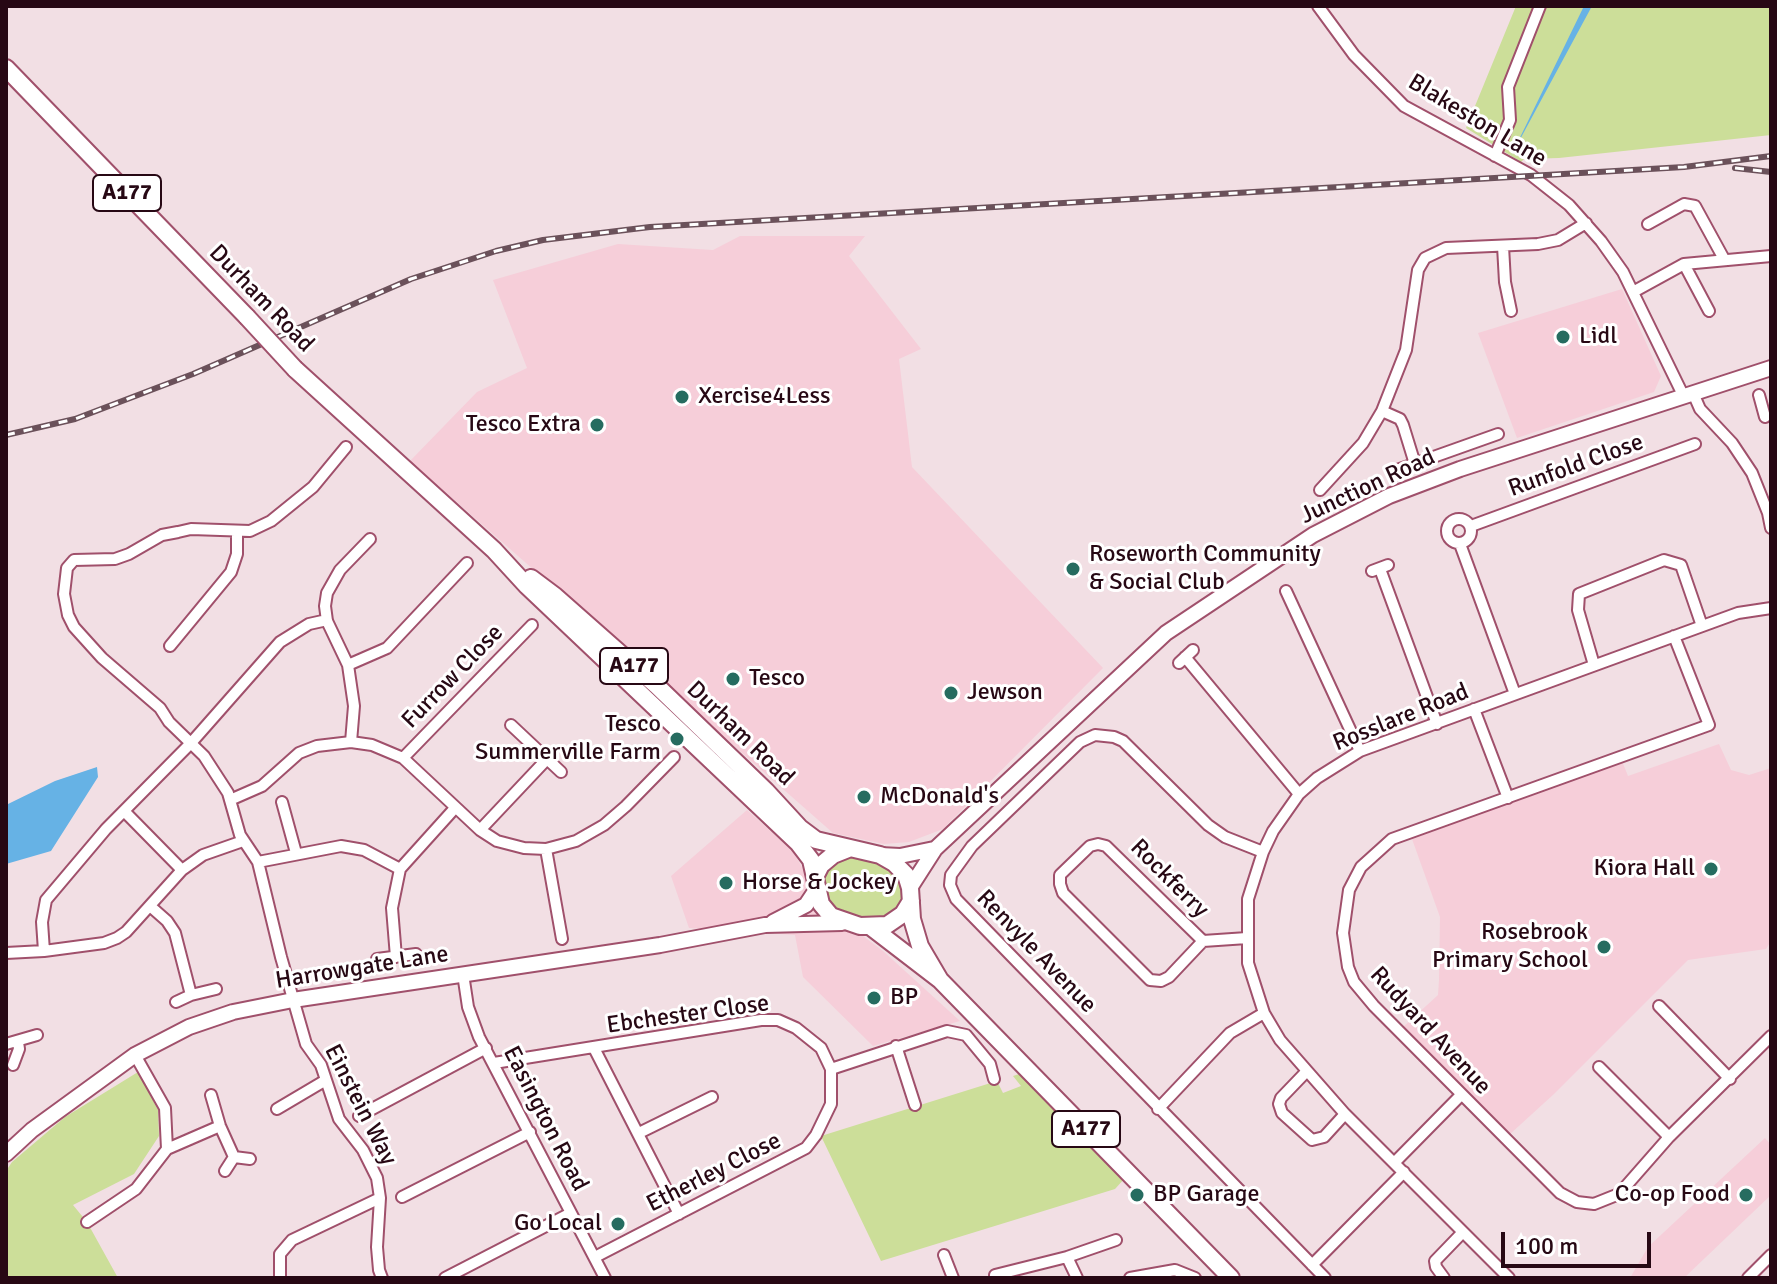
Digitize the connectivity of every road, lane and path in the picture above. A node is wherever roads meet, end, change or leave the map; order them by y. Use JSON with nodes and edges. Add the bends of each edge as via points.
{"nodes":[{"id":1,"x":1318,"y":6,"type":"edge"},
{"id":2,"x":1540,"y":6,"type":"edge"},
{"id":3,"x":6,"y":68,"type":"edge"},
{"id":4,"x":1495,"y":156,"type":"junction"},
{"id":5,"x":1586,"y":223,"type":"junction"},
{"id":6,"x":1648,"y":224,"type":"dead end"},
{"id":7,"x":1503,"y":246,"type":"junction"},
{"id":8,"x":1771,"y":256,"type":"edge"},
{"id":9,"x":1724,"y":259,"type":"junction"},
{"id":10,"x":1684,"y":264,"type":"junction"},
{"id":11,"x":1633,"y":292,"type":"junction"},
{"id":12,"x":1511,"y":311,"type":"dead end"},
{"id":13,"x":1709,"y":311,"type":"dead end"},
{"id":14,"x":1771,"y":368,"type":"edge"},
{"id":15,"x":1688,"y":395,"type":"junction"},
{"id":16,"x":1764,"y":401,"type":"edge"},
{"id":17,"x":1382,"y":411,"type":"junction"},
{"id":18,"x":1765,"y":417,"type":"dead end"},
{"id":19,"x":1498,"y":434,"type":"dead end"},
{"id":20,"x":1695,"y":444,"type":"dead end"},
{"id":21,"x":346,"y":447,"type":"dead end"},
{"id":22,"x":1415,"y":464,"type":"junction"},
{"id":23,"x":1394,"y":471,"type":"dead end"},
{"id":24,"x":1320,"y":490,"type":"dead end"},
{"id":25,"x":1766,"y":492,"type":"edge"},
{"id":26,"x":1471,"y":526,"type":"junction"},
{"id":27,"x":1771,"y":528,"type":"edge"},
{"id":28,"x":237,"y":531,"type":"junction"},
{"id":29,"x":370,"y":539,"type":"dead end"},
{"id":30,"x":1460,"y":544,"type":"junction"},
{"id":31,"x":494,"y":550,"type":"junction"},
{"id":32,"x":467,"y":563,"type":"dead end"},
{"id":33,"x":1380,"y":568,"type":"dead end"},
{"id":34,"x":1286,"y":591,"type":"dead end"},
{"id":35,"x":1771,"y":608,"type":"edge"},
{"id":36,"x":327,"y":620,"type":"junction"},
{"id":37,"x":532,"y":625,"type":"dead end"},
{"id":38,"x":1702,"y":626,"type":"junction"},
{"id":39,"x":1674,"y":636,"type":"junction"},
{"id":40,"x":170,"y":646,"type":"dead end"},
{"id":41,"x":1186,"y":657,"type":"dead end"},
{"id":42,"x":348,"y":665,"type":"junction"},
{"id":43,"x":1594,"y":665,"type":"junction"},
{"id":44,"x":1515,"y":694,"type":"junction"},
{"id":45,"x":1474,"y":709,"type":"junction"},
{"id":46,"x":1437,"y":724,"type":"junction"},
{"id":47,"x":511,"y":725,"type":"dead end"},
{"id":48,"x":190,"y":742,"type":"junction"},
{"id":49,"x":351,"y":742,"type":"junction"},
{"id":50,"x":1360,"y":751,"type":"junction"},
{"id":51,"x":674,"y":757,"type":"dead end"},
{"id":52,"x":403,"y":758,"type":"junction"},
{"id":53,"x":547,"y":759,"type":"junction"},
{"id":54,"x":561,"y":772,"type":"dead end"},
{"id":55,"x":1299,"y":794,"type":"junction"},
{"id":56,"x":1508,"y":798,"type":"junction"},
{"id":57,"x":230,"y":800,"type":"junction"},
{"id":58,"x":282,"y":802,"type":"dead end"},
{"id":59,"x":455,"y":808,"type":"junction"},
{"id":60,"x":124,"y":811,"type":"junction"},
{"id":61,"x":480,"y":830,"type":"junction"},
{"id":62,"x":243,"y":841,"type":"junction"},
{"id":63,"x":546,"y":849,"type":"junction"},
{"id":64,"x":848,"y":849,"type":"junction"},
{"id":65,"x":935,"y":849,"type":"junction"},
{"id":66,"x":1263,"y":852,"type":"junction"},
{"id":67,"x":296,"y":853,"type":"junction"},
{"id":68,"x":880,"y":855,"type":"junction"},
{"id":69,"x":258,"y":862,"type":"junction"},
{"id":70,"x":400,"y":869,"type":"junction"},
{"id":71,"x":182,"y":870,"type":"junction"},
{"id":72,"x":816,"y":883,"type":"junction"},
{"id":73,"x":910,"y":895,"type":"junction"},
{"id":74,"x":150,"y":906,"type":"junction"},
{"id":75,"x":847,"y":923,"type":"junction"},
{"id":76,"x":765,"y":925,"type":"junction"},
{"id":77,"x":871,"y":927,"type":"junction"},
{"id":78,"x":1247,"y":938,"type":"junction"},
{"id":79,"x":562,"y":939,"type":"dead end"},
{"id":80,"x":1203,"y":941,"type":"junction"},
{"id":81,"x":44,"y":951,"type":"junction"},
{"id":82,"x":6,"y":953,"type":"edge"},
{"id":83,"x":416,"y":954,"type":"dead end"},
{"id":84,"x":396,"y":957,"type":"junction"},
{"id":85,"x":377,"y":959,"type":"dead end"},
{"id":86,"x":463,"y":974,"type":"junction"},
{"id":87,"x":940,"y":980,"type":"junction"},
{"id":88,"x":216,"y":989,"type":"dead end"},
{"id":89,"x":191,"y":995,"type":"junction"},
{"id":90,"x":293,"y":1000,"type":"junction"},
{"id":91,"x":176,"y":1002,"type":"dead end"},
{"id":92,"x":1659,"y":1006,"type":"dead end"},
{"id":93,"x":1264,"y":1013,"type":"junction"},
{"id":94,"x":37,"y":1035,"type":"dead end"},
{"id":95,"x":1771,"y":1036,"type":"edge"},
{"id":96,"x":18,"y":1042,"type":"junction"},
{"id":97,"x":6,"y":1044,"type":"edge"},
{"id":98,"x":896,"y":1046,"type":"junction"},
{"id":99,"x":486,"y":1048,"type":"junction"},
{"id":100,"x":594,"y":1048,"type":"junction"},
{"id":101,"x":135,"y":1055,"type":"junction"},
{"id":102,"x":494,"y":1063,"type":"junction"},
{"id":103,"x":13,"y":1065,"type":"dead end"},
{"id":104,"x":1599,"y":1067,"type":"dead end"},
{"id":105,"x":831,"y":1069,"type":"junction"},
{"id":106,"x":1306,"y":1072,"type":"junction"},
{"id":107,"x":994,"y":1079,"type":"dead end"},
{"id":108,"x":1730,"y":1079,"type":"junction"},
{"id":109,"x":326,"y":1080,"type":"junction"},
{"id":110,"x":211,"y":1095,"type":"dead end"},
{"id":111,"x":1461,"y":1095,"type":"junction"},
{"id":112,"x":712,"y":1097,"type":"dead end"},
{"id":113,"x":915,"y":1105,"type":"dead end"},
{"id":114,"x":277,"y":1109,"type":"dead end"},
{"id":115,"x":1158,"y":1109,"type":"junction"},
{"id":116,"x":1345,"y":1114,"type":"junction"},
{"id":117,"x":359,"y":1116,"type":"dead end"},
{"id":118,"x":220,"y":1126,"type":"junction"},
{"id":119,"x":530,"y":1132,"type":"junction"},
{"id":120,"x":639,"y":1133,"type":"junction"},
{"id":121,"x":1669,"y":1137,"type":"junction"},
{"id":122,"x":167,"y":1149,"type":"junction"},
{"id":123,"x":6,"y":1154,"type":"edge"},
{"id":124,"x":234,"y":1157,"type":"junction"},
{"id":125,"x":250,"y":1159,"type":"dead end"},
{"id":126,"x":1395,"y":1162,"type":"junction"},
{"id":127,"x":225,"y":1171,"type":"dead end"},
{"id":128,"x":1404,"y":1172,"type":"junction"},
{"id":129,"x":402,"y":1197,"type":"dead end"},
{"id":130,"x":380,"y":1198,"type":"junction"},
{"id":131,"x":571,"y":1213,"type":"junction"},
{"id":132,"x":679,"y":1214,"type":"junction"},
{"id":133,"x":87,"y":1222,"type":"dead end"},
{"id":134,"x":1463,"y":1232,"type":"junction"},
{"id":135,"x":1116,"y":1240,"type":"dead end"},
{"id":136,"x":944,"y":1255,"type":"dead end"},
{"id":137,"x":1771,"y":1255,"type":"edge"},
{"id":138,"x":595,"y":1257,"type":"junction"},
{"id":139,"x":1067,"y":1257,"type":"junction"},
{"id":140,"x":1312,"y":1265,"type":"junction"},
{"id":141,"x":995,"y":1275,"type":"dead end"},
{"id":142,"x":1505,"y":1276,"type":"edge"},
{"id":143,"x":278,"y":1278,"type":"edge"},
{"id":144,"x":382,"y":1278,"type":"edge"},
{"id":145,"x":445,"y":1278,"type":"edge"},
{"id":146,"x":605,"y":1278,"type":"edge"},
{"id":147,"x":953,"y":1278,"type":"edge"},
{"id":148,"x":1077,"y":1278,"type":"edge"},
{"id":149,"x":1130,"y":1278,"type":"edge"},
{"id":150,"x":1195,"y":1278,"type":"edge"},
{"id":151,"x":1231,"y":1278,"type":"edge"},
{"id":152,"x":1325,"y":1278,"type":"edge"},
{"id":153,"x":1444,"y":1278,"type":"edge"},
{"id":154,"x":1748,"y":1278,"type":"edge"}],
"edges":[{"from":1,"to":4,"type":"street","name":"Blakeston Lane","via":[[1354,55],[1404,106]]},
{"from":2,"to":4,"type":"street","via":[[1508,87],[1510,120]]},
{"from":3,"to":31,"type":"main road","name":"Durham Road","number":"A177","bridge":true,"via":[[295,369]]},
{"from":4,"to":5,"type":"street","name":"Blakeston Lane","via":[[1531,175]]},
{"from":5,"to":7,"type":"street","via":[[1558,240]]},
{"from":5,"to":11,"type":"street","name":"Blakeston Lane"},
{"from":6,"to":9,"type":"street","via":[[1684,204],[1695,206]]},
{"from":7,"to":12,"type":"street"},
{"from":7,"to":17,"type":"street","via":[[1446,248],[1425,258],[1418,270],[1406,350]]},
{"from":8,"to":9,"type":"street"},
{"from":9,"to":10,"type":"street"},
{"from":10,"to":11,"type":"street"},
{"from":10,"to":13,"type":"street"},
{"from":11,"to":15,"type":"street","name":"Blakeston Lane"},
{"from":14,"to":15,"type":"main road","name":"Junction Road"},
{"from":15,"to":25,"type":"street","name":"Blakeston Lane"},
{"from":15,"to":65,"type":"main road","name":"Junction Road","via":[[1460,469],[1389,496],[1313,535],[1166,633]]},
{"from":16,"to":18,"type":"street"},
{"from":17,"to":22,"type":"street","via":[[1400,419]]},
{"from":17,"to":24,"type":"street","via":[[1363,443]]},
{"from":19,"to":22,"type":"street"},
{"from":20,"to":26,"type":"street","name":"Runfold Close"},
{"from":21,"to":28,"type":"street","via":[[313,487],[279,515],[250,531]]},
{"from":22,"to":23,"type":"street"},
{"from":25,"to":27,"type":"street","name":"Blakeston Lane"},
{"from":26,"to":30,"type":"street","via":[[1470,537]]},
{"from":26,"to":30,"type":"street","name":"Runfold Close","via":[[1461,519],[1450,523],[1449,539]]},
{"from":28,"to":40,"type":"street","via":[[231,572]]},
{"from":28,"to":48,"type":"street","via":[[191,529],[115,559],[74,560],[67,568],[64,594],[74,627]]},
{"from":29,"to":36,"type":"street","via":[[340,570],[327,593]]},
{"from":30,"to":44,"type":"street","name":"Runfold Close"},
{"from":31,"to":64,"type":"main road","name":"Durham Road","number":"A177","via":[[657,686],[800,828],[816,840]]},
{"from":31,"to":72,"type":"main road","name":"Durham Road","number":"A177","via":[[798,843],[811,860]]},
{"from":32,"to":42,"type":"street","via":[[387,648]]},
{"from":33,"to":46,"type":"street"},
{"from":34,"to":50,"type":"street"},
{"from":35,"to":38,"type":"street","name":"Rosslare Road"},
{"from":36,"to":42,"type":"street"},
{"from":36,"to":48,"type":"street","via":[[309,624],[280,642]]},
{"from":37,"to":52,"type":"street","name":"Furrow Close"},
{"from":38,"to":39,"type":"street","name":"Rosslare Road"},
{"from":38,"to":43,"type":"street","via":[[1681,565],[1664,560],[1579,594],[1578,610]]},
{"from":39,"to":43,"type":"street","name":"Rosslare Road"},
{"from":39,"to":56,"type":"street","name":"Rudyard Avenue","via":[[1709,725]]},
{"from":41,"to":55,"type":"street"},
{"from":42,"to":49,"type":"street","via":[[354,706]]},
{"from":43,"to":44,"type":"street","name":"Rosslare Road"},
{"from":44,"to":45,"type":"street","name":"Rosslare Road"},
{"from":45,"to":46,"type":"street","name":"Rosslare Road"},
{"from":45,"to":56,"type":"street"},
{"from":46,"to":50,"type":"street","name":"Rosslare Road"},
{"from":47,"to":53,"type":"street"},
{"from":48,"to":57,"type":"street","via":[[218,775]]},
{"from":48,"to":60,"type":"street"},
{"from":49,"to":52,"type":"street"},
{"from":49,"to":57,"type":"street","via":[[299,753],[267,782]]},
{"from":50,"to":55,"type":"street","name":"Rosslare Road"},
{"from":51,"to":63,"type":"street","via":[[604,825],[576,841]]},
{"from":52,"to":59,"type":"street"},
{"from":53,"to":54,"type":"street"},
{"from":53,"to":61,"type":"street"},
{"from":55,"to":66,"type":"street","name":"Rosslare Road"},
{"from":56,"to":111,"type":"street","name":"Rudyard Avenue","via":[[1392,839],[1361,867],[1344,912],[1344,945],[1354,982]]},
{"from":57,"to":62,"type":"street"},
{"from":58,"to":67,"type":"street"},
{"from":59,"to":61,"type":"street"},
{"from":59,"to":70,"type":"street"},
{"from":60,"to":71,"type":"street"},
{"from":60,"to":81,"type":"street","via":[[46,900]]},
{"from":61,"to":63,"type":"street","via":[[507,845]]},
{"from":62,"to":69,"type":"street"},
{"from":62,"to":71,"type":"street","via":[[203,855]]},
{"from":63,"to":79,"type":"street"},
{"from":64,"to":68,"type":"main road","name":"Durham Road"},
{"from":64,"to":72,"type":"main road","via":[[821,865]]},
{"from":65,"to":68,"type":"main road"},
{"from":65,"to":73,"type":"main road","name":"Junction Road"},
{"from":66,"to":78,"type":"street","name":"Rosslare Road","via":[[1248,899]]},
{"from":66,"to":115,"type":"street","name":"Renvyle Avenue","via":[[1208,825],[1123,741],[1095,735],[1080,742],[972,846],[951,875],[956,899]]},
{"from":67,"to":69,"type":"street"},
{"from":67,"to":70,"type":"street","via":[[354,847]]},
{"from":68,"to":73,"type":"main road","via":[[906,875]]},
{"from":69,"to":90,"type":"street","name":"Einstein Way"},
{"from":70,"to":84,"type":"street","via":[[392,908]]},
{"from":71,"to":74,"type":"street"},
{"from":72,"to":75,"type":"main road","name":"Durham Road","via":[[821,904]]},
{"from":72,"to":76,"type":"main road","name":"Harrowgate Lane","via":[[806,905]]},
{"from":73,"to":77,"type":"main road","via":[[903,914],[887,925]]},
{"from":73,"to":87,"type":"main road","number":"A177","via":[[920,946]]},
{"from":74,"to":81,"type":"street","via":[[110,941]]},
{"from":74,"to":89,"type":"street","via":[[175,933]]},
{"from":75,"to":76,"type":"main road","name":"Harrowgate Lane"},
{"from":75,"to":77,"type":"main road"},
{"from":76,"to":86,"type":"main road","name":"Harrowgate Lane"},
{"from":77,"to":87,"type":"main road","number":"A177"},
{"from":78,"to":80,"type":"street"},
{"from":78,"to":93,"type":"street","name":"Rosslare Road","via":[[1248,963]]},
{"from":80,"to":80,"type":"street","name":"Rockferry","via":[[1169,977],[1150,980],[1063,893],[1060,875],[1090,846],[1106,846]]},
{"from":81,"to":82,"type":"street"},
{"from":83,"to":84,"type":"street"},
{"from":84,"to":85,"type":"street"},
{"from":86,"to":90,"type":"main road","name":"Harrowgate Lane"},
{"from":86,"to":99,"type":"street","name":"Easington Road","via":[[468,1007]]},
{"from":87,"to":151,"type":"main road","number":"A177"},
{"from":88,"to":89,"type":"street"},
{"from":89,"to":91,"type":"street"},
{"from":90,"to":101,"type":"main road","name":"Harrowgate Lane","via":[[189,1027]]},
{"from":90,"to":109,"type":"street","name":"Einstein Way","via":[[306,1044]]},
{"from":92,"to":108,"type":"street"},
{"from":93,"to":106,"type":"street","name":"Rosslare Road"},
{"from":93,"to":115,"type":"street","via":[[1230,1033]]},
{"from":94,"to":96,"type":"street"},
{"from":95,"to":108,"type":"street","name":"Rudyard Avenue"},
{"from":96,"to":97,"type":"street"},
{"from":96,"to":103,"type":"street"},
{"from":98,"to":105,"type":"street"},
{"from":98,"to":107,"type":"street","via":[[947,1031],[966,1035],[990,1064]]},
{"from":98,"to":113,"type":"street"},
{"from":99,"to":102,"type":"street","name":"Easington Road"},
{"from":99,"to":117,"type":"street"},
{"from":100,"to":102,"type":"street","name":"Ebchester Close"},
{"from":100,"to":105,"type":"street","name":"Ebchester Close","via":[[778,1020],[821,1048]]},
{"from":100,"to":120,"type":"street"},
{"from":101,"to":122,"type":"street","via":[[165,1108]]},
{"from":101,"to":123,"type":"main road","name":"Harrowgate Lane"},
{"from":102,"to":119,"type":"street","name":"Easington Road"},
{"from":104,"to":121,"type":"street"},
{"from":105,"to":132,"type":"street","name":"Etherley Close","via":[[831,1104],[806,1148]]},
{"from":106,"to":116,"type":"street","name":"Rosslare Road"},
{"from":106,"to":116,"type":"street","via":[[1281,1098],[1282,1113],[1312,1140],[1324,1137]]},
{"from":108,"to":121,"type":"street","name":"Rudyard Avenue"},
{"from":109,"to":114,"type":"street"},
{"from":109,"to":130,"type":"street","name":"Einstein Way","via":[[339,1119],[377,1178]]},
{"from":110,"to":118,"type":"street"},
{"from":111,"to":121,"type":"street","name":"Rudyard Avenue","via":[[1560,1193],[1577,1202],[1594,1204],[1619,1194]]},
{"from":111,"to":126,"type":"street"},
{"from":112,"to":120,"type":"street","via":[[698,1098]]},
{"from":115,"to":140,"type":"street","name":"Renvyle Avenue"},
{"from":116,"to":126,"type":"street","name":"Rosslare Road"},
{"from":118,"to":122,"type":"street"},
{"from":118,"to":124,"type":"street"},
{"from":119,"to":129,"type":"street"},
{"from":119,"to":131,"type":"street","name":"Easington Road"},
{"from":120,"to":132,"type":"street"},
{"from":122,"to":133,"type":"street","via":[[136,1189]]},
{"from":124,"to":125,"type":"street"},
{"from":124,"to":127,"type":"street"},
{"from":126,"to":128,"type":"street","name":"Rosslare Road"},
{"from":128,"to":134,"type":"street","name":"Rosslare Road"},
{"from":128,"to":140,"type":"street"},
{"from":130,"to":143,"type":"street","via":[[292,1240],[280,1254]]},
{"from":130,"to":144,"type":"street","name":"Einstein Way","via":[[377,1247]]},
{"from":131,"to":138,"type":"street","name":"Easington Road"},
{"from":131,"to":145,"type":"street"},
{"from":132,"to":138,"type":"street","name":"Etherley Close"},
{"from":134,"to":142,"type":"street","name":"Rosslare Road"},
{"from":134,"to":153,"type":"street","via":[[1435,1261]]},
{"from":135,"to":139,"type":"street"},
{"from":136,"to":147,"type":"street"},
{"from":137,"to":154,"type":"street"},
{"from":138,"to":146,"type":"street","name":"Easington Road"},
{"from":139,"to":141,"type":"street"},
{"from":139,"to":148,"type":"street"},
{"from":140,"to":152,"type":"street","name":"Renvyle Avenue"},
{"from":149,"to":150,"type":"street","via":[[1175,1270]]}]}
